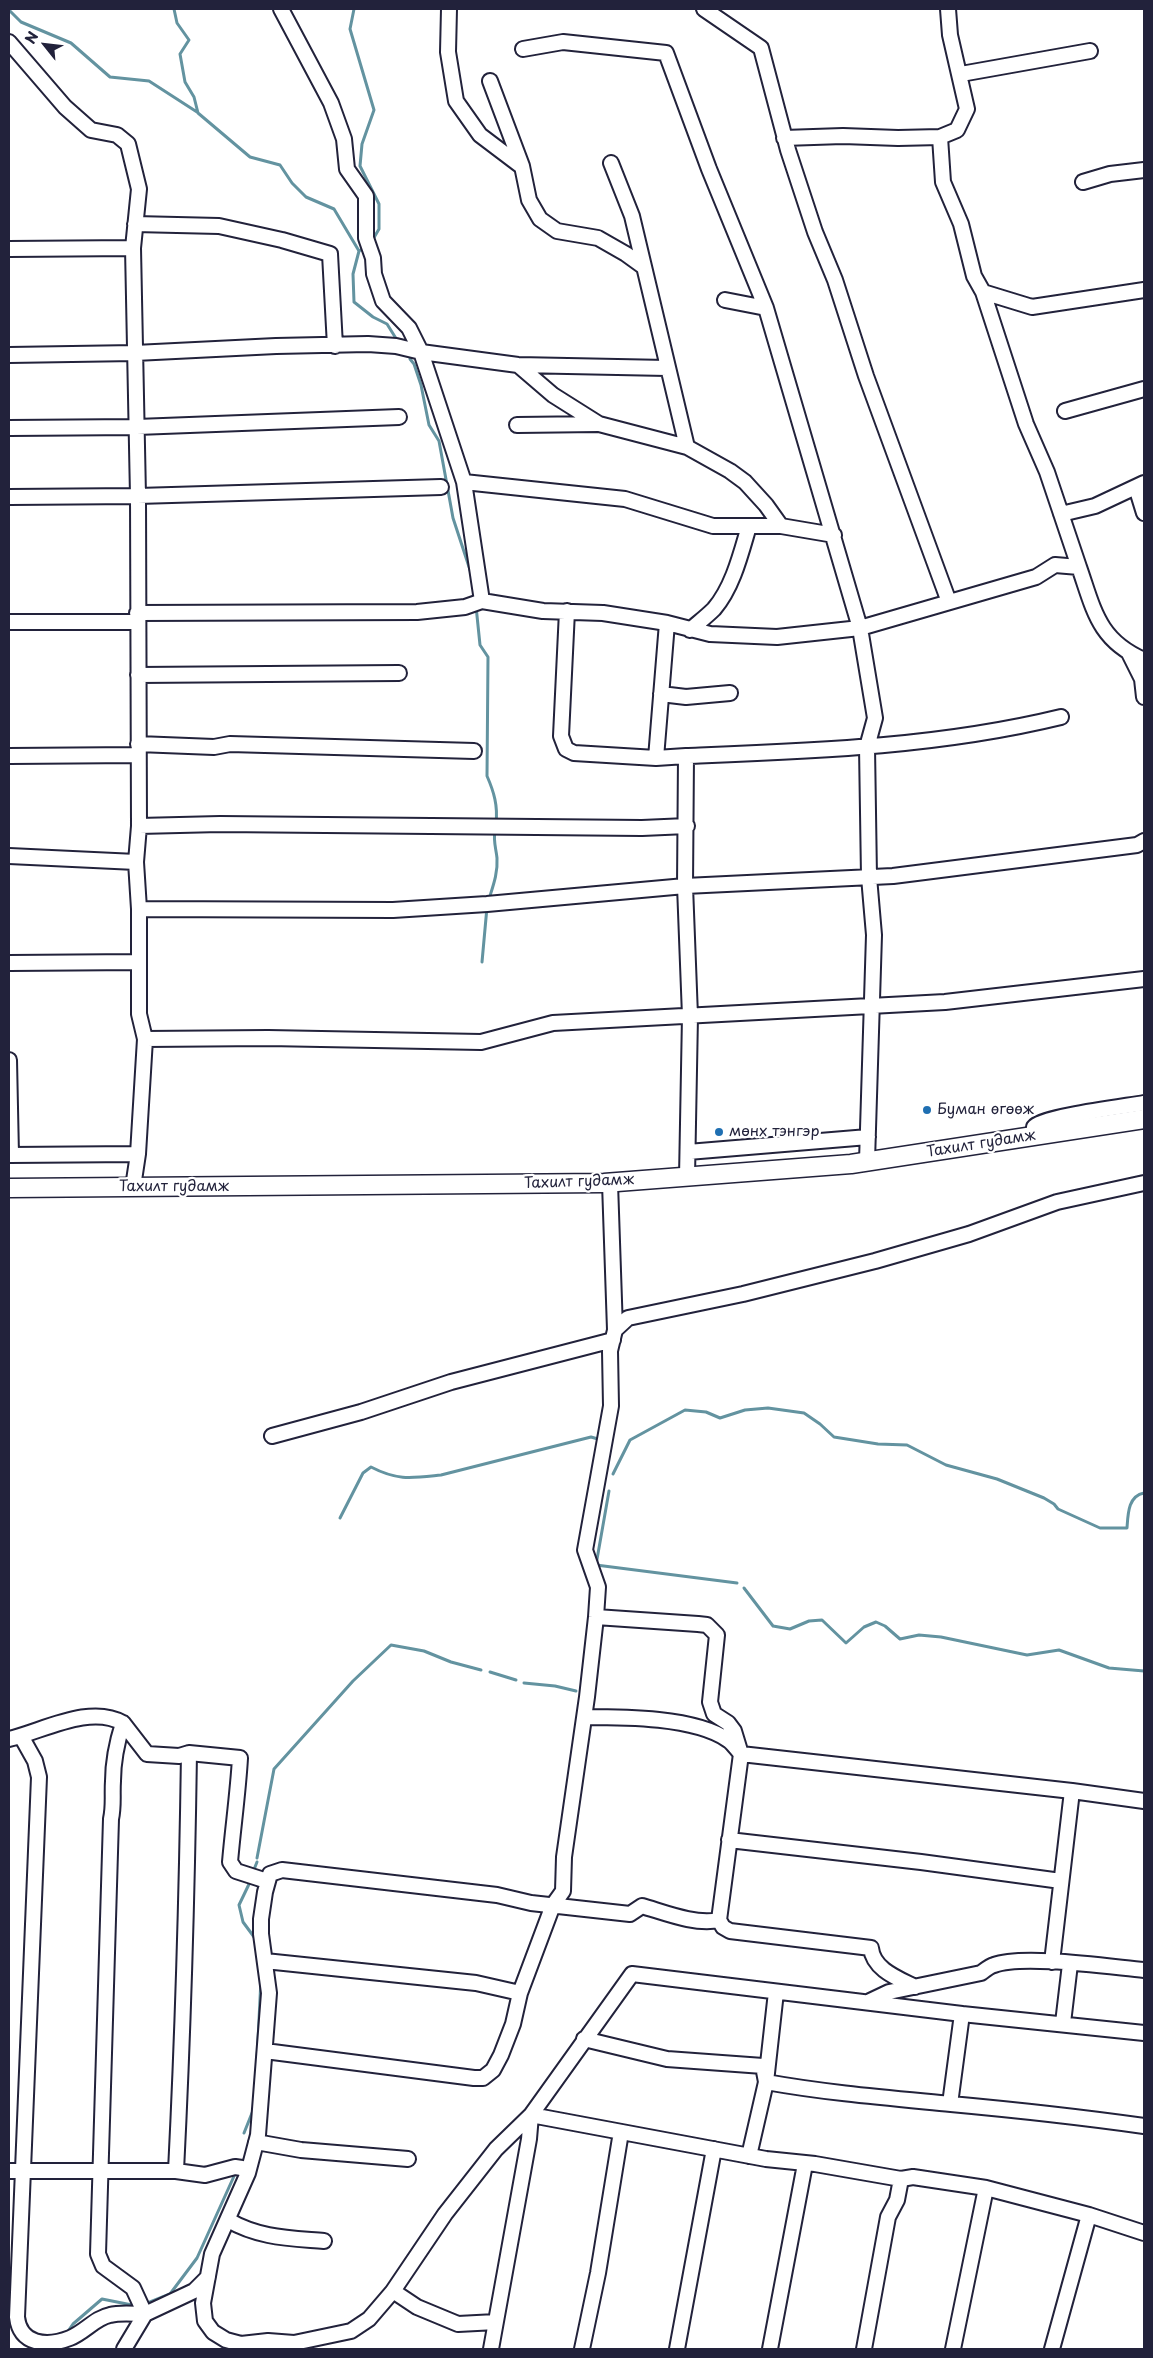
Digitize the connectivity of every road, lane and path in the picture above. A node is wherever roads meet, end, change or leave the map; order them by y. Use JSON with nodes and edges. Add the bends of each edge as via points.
{"nodes":[{"id":1,"x":280,"y":9,"type":"edge"},
{"id":2,"x":449,"y":9,"type":"edge"},
{"id":3,"x":704,"y":9,"type":"edge"},
{"id":4,"x":948,"y":9,"type":"edge"},
{"id":5,"x":9,"y":42,"type":"edge"},
{"id":6,"x":523,"y":49,"type":"dead end"},
{"id":7,"x":1090,"y":51,"type":"dead end"},
{"id":8,"x":961,"y":74,"type":"junction"},
{"id":9,"x":490,"y":81,"type":"dead end"},
{"id":10,"x":940,"y":137,"type":"junction"},
{"id":11,"x":784,"y":138,"type":"junction"},
{"id":12,"x":611,"y":163,"type":"dead end"},
{"id":13,"x":522,"y":166,"type":"junction"},
{"id":14,"x":1144,"y":170,"type":"edge"},
{"id":15,"x":1082,"y":182,"type":"dead end"},
{"id":16,"x":135,"y":224,"type":"junction"},
{"id":17,"x":133,"y":248,"type":"junction"},
{"id":18,"x":9,"y":249,"type":"edge"},
{"id":19,"x":644,"y":267,"type":"junction"},
{"id":20,"x":1144,"y":290,"type":"edge"},
{"id":21,"x":983,"y":292,"type":"junction"},
{"id":22,"x":725,"y":300,"type":"dead end"},
{"id":23,"x":766,"y":308,"type":"junction"},
{"id":24,"x":335,"y":346,"type":"junction"},
{"id":25,"x":421,"y":352,"type":"junction"},
{"id":26,"x":135,"y":353,"type":"junction"},
{"id":27,"x":9,"y":355,"type":"edge"},
{"id":28,"x":518,"y":365,"type":"junction"},
{"id":29,"x":668,"y":368,"type":"junction"},
{"id":30,"x":1144,"y":390,"type":"edge"},
{"id":31,"x":1065,"y":411,"type":"dead end"},
{"id":32,"x":399,"y":417,"type":"dead end"},
{"id":33,"x":517,"y":424,"type":"dead end"},
{"id":34,"x":599,"y":424,"type":"junction"},
{"id":35,"x":9,"y":428,"type":"edge"},
{"id":36,"x":137,"y":428,"type":"junction"},
{"id":37,"x":687,"y":447,"type":"junction"},
{"id":38,"x":464,"y":482,"type":"junction"},
{"id":39,"x":1140,"y":485,"type":"edge"},
{"id":40,"x":441,"y":487,"type":"dead end"},
{"id":41,"x":138,"y":496,"type":"junction"},
{"id":42,"x":9,"y":497,"type":"edge"},
{"id":43,"x":1144,"y":513,"type":"edge"},
{"id":44,"x":1061,"y":514,"type":"junction"},
{"id":45,"x":749,"y":526,"type":"junction"},
{"id":46,"x":781,"y":526,"type":"junction"},
{"id":47,"x":834,"y":535,"type":"junction"},
{"id":48,"x":1079,"y":567,"type":"junction"},
{"id":49,"x":482,"y":601,"type":"junction"},
{"id":50,"x":949,"y":602,"type":"junction"},
{"id":51,"x":567,"y":611,"type":"junction"},
{"id":52,"x":137,"y":617,"type":"junction"},
{"id":53,"x":9,"y":622,"type":"edge"},
{"id":54,"x":667,"y":623,"type":"junction"},
{"id":55,"x":860,"y":628,"type":"junction"},
{"id":56,"x":690,"y":630,"type":"junction"},
{"id":57,"x":1129,"y":653,"type":"junction"},
{"id":58,"x":1144,"y":660,"type":"edge"},
{"id":59,"x":399,"y":673,"type":"dead end"},
{"id":60,"x":138,"y":675,"type":"junction"},
{"id":61,"x":730,"y":693,"type":"dead end"},
{"id":62,"x":661,"y":694,"type":"junction"},
{"id":63,"x":1144,"y":697,"type":"edge"},
{"id":64,"x":1062,"y":717,"type":"dead end"},
{"id":65,"x":866,"y":746,"type":"junction"},
{"id":66,"x":138,"y":749,"type":"junction"},
{"id":67,"x":474,"y":751,"type":"dead end"},
{"id":68,"x":9,"y":756,"type":"edge"},
{"id":69,"x":686,"y":756,"type":"junction"},
{"id":70,"x":656,"y":758,"type":"junction"},
{"id":71,"x":138,"y":826,"type":"junction"},
{"id":72,"x":687,"y":826,"type":"junction"},
{"id":73,"x":1144,"y":840,"type":"edge"},
{"id":74,"x":9,"y":856,"type":"edge"},
{"id":75,"x":136,"y":862,"type":"junction"},
{"id":76,"x":869,"y":877,"type":"junction"},
{"id":77,"x":685,"y":886,"type":"junction"},
{"id":78,"x":139,"y":909,"type":"junction"},
{"id":79,"x":139,"y":962,"type":"junction"},
{"id":80,"x":9,"y":963,"type":"edge"},
{"id":81,"x":1144,"y":979,"type":"edge"},
{"id":82,"x":871,"y":1006,"type":"junction"},
{"id":83,"x":690,"y":1016,"type":"junction"},
{"id":84,"x":145,"y":1039,"type":"junction"},
{"id":85,"x":9,"y":1060,"type":"edge"},
{"id":86,"x":1144,"y":1103,"type":"edge"},
{"id":87,"x":1144,"y":1119,"type":"edge"},
{"id":88,"x":868,"y":1136,"type":"junction"},
{"id":89,"x":1034,"y":1136,"type":"junction"},
{"id":90,"x":688,"y":1152,"type":"junction"},
{"id":91,"x":138,"y":1154,"type":"junction"},
{"id":92,"x":10,"y":1155,"type":"edge"},
{"id":93,"x":867,"y":1161,"type":"junction"},
{"id":94,"x":687,"y":1177,"type":"junction"},
{"id":95,"x":610,"y":1183,"type":"junction"},
{"id":96,"x":1144,"y":1183,"type":"edge"},
{"id":97,"x":133,"y":1187,"type":"junction"},
{"id":98,"x":9,"y":1188,"type":"edge"},
{"id":99,"x":614,"y":1335,"type":"junction"},
{"id":100,"x":272,"y":1436,"type":"dead end"},
{"id":101,"x":596,"y":1617,"type":"junction"},
{"id":102,"x":584,"y":1717,"type":"junction"},
{"id":103,"x":123,"y":1723,"type":"junction"},
{"id":104,"x":15,"y":1738,"type":"edge"},
{"id":105,"x":189,"y":1753,"type":"junction"},
{"id":106,"x":741,"y":1754,"type":"junction"},
{"id":107,"x":1072,"y":1791,"type":"junction"},
{"id":108,"x":1144,"y":1801,"type":"edge"},
{"id":109,"x":729,"y":1840,"type":"junction"},
{"id":110,"x":1061,"y":1880,"type":"junction"},
{"id":111,"x":267,"y":1881,"type":"junction"},
{"id":112,"x":553,"y":1906,"type":"junction"},
{"id":113,"x":719,"y":1920,"type":"junction"},
{"id":114,"x":265,"y":1961,"type":"junction"},
{"id":115,"x":1052,"y":1962,"type":"junction"},
{"id":116,"x":1070,"y":1964,"type":"junction"},
{"id":117,"x":1144,"y":1970,"type":"edge"},
{"id":118,"x":915,"y":1987,"type":"junction"},
{"id":119,"x":776,"y":1992,"type":"junction"},
{"id":120,"x":520,"y":1993,"type":"junction"},
{"id":121,"x":870,"y":2001,"type":"junction"},
{"id":122,"x":962,"y":2014,"type":"junction"},
{"id":123,"x":1062,"y":2023,"type":"junction"},
{"id":124,"x":1144,"y":2033,"type":"edge"},
{"id":125,"x":584,"y":2039,"type":"junction"},
{"id":126,"x":265,"y":2051,"type":"junction"},
{"id":127,"x":766,"y":2082,"type":"junction"},
{"id":128,"x":950,"y":2104,"type":"junction"},
{"id":129,"x":531,"y":2115,"type":"junction"},
{"id":130,"x":1144,"y":2126,"type":"edge"},
{"id":131,"x":621,"y":2132,"type":"junction"},
{"id":132,"x":256,"y":2142,"type":"junction"},
{"id":133,"x":714,"y":2150,"type":"junction"},
{"id":134,"x":749,"y":2156,"type":"junction"},
{"id":135,"x":408,"y":2159,"type":"dead end"},
{"id":136,"x":805,"y":2164,"type":"junction"},
{"id":137,"x":9,"y":2171,"type":"edge"},
{"id":138,"x":24,"y":2171,"type":"junction"},
{"id":139,"x":176,"y":2171,"type":"junction"},
{"id":140,"x":102,"y":2172,"type":"junction"},
{"id":141,"x":248,"y":2174,"type":"junction"},
{"id":142,"x":901,"y":2179,"type":"junction"},
{"id":143,"x":986,"y":2188,"type":"junction"},
{"id":144,"x":1089,"y":2214,"type":"junction"},
{"id":145,"x":228,"y":2220,"type":"junction"},
{"id":146,"x":1144,"y":2233,"type":"edge"},
{"id":147,"x":324,"y":2241,"type":"dead end"},
{"id":148,"x":208,"y":2276,"type":"junction"},
{"id":149,"x":393,"y":2291,"type":"junction"},
{"id":150,"x":145,"y":2314,"type":"junction"},
{"id":151,"x":496,"y":2322,"type":"junction"},
{"id":152,"x":333,"y":2335,"type":"junction"},
{"id":153,"x":268,"y":2341,"type":"junction"},
{"id":154,"x":124,"y":2349,"type":"edge"},
{"id":155,"x":287,"y":2349,"type":"edge"},
{"id":156,"x":308,"y":2349,"type":"edge"},
{"id":157,"x":335,"y":2349,"type":"edge"},
{"id":158,"x":491,"y":2349,"type":"edge"},
{"id":159,"x":582,"y":2349,"type":"edge"},
{"id":160,"x":677,"y":2349,"type":"edge"},
{"id":161,"x":770,"y":2349,"type":"edge"},
{"id":162,"x":864,"y":2349,"type":"edge"},
{"id":163,"x":953,"y":2349,"type":"edge"},
{"id":164,"x":1052,"y":2349,"type":"edge"}],
"edges":[{"from":1,"to":25,"type":"street","via":[[331,102],[344,139],[347,169],[366,196],[366,238],[383,301],[409,328]]},
{"from":2,"to":13,"type":"street","via":[[448,52],[456,101],[480,135]]},
{"from":3,"to":11,"type":"street","via":[[761,48]]},
{"from":4,"to":8,"type":"street","via":[[950,35]]},
{"from":5,"to":16,"type":"street","via":[[65,106],[91,130],[117,135],[128,144],[139,189]]},
{"from":6,"to":23,"type":"street","via":[[563,42],[666,53],[712,178]]},
{"from":7,"to":8,"type":"street"},
{"from":8,"to":10,"type":"street","via":[[967,110],[957,130]]},
{"from":9,"to":13,"type":"street"},
{"from":10,"to":11,"type":"street"},
{"from":10,"to":21,"type":"street","via":[[943,182],[961,224],[974,276]]},
{"from":11,"to":50,"type":"street"},
{"from":12,"to":19,"type":"street","via":[[632,216]]},
{"from":13,"to":19,"type":"street","via":[[529,200],[540,219],[557,231],[598,238]]},
{"from":14,"to":15,"type":"street","via":[[1110,174]]},
{"from":16,"to":17,"type":"street"},
{"from":16,"to":24,"type":"street","via":[[219,226],[330,254]]},
{"from":17,"to":18,"type":"street"},
{"from":17,"to":26,"type":"street"},
{"from":19,"to":29,"type":"street"},
{"from":20,"to":21,"type":"street","via":[[1032,307]]},
{"from":21,"to":44,"type":"street","via":[[1026,424]]},
{"from":22,"to":23,"type":"street"},
{"from":23,"to":47,"type":"street"},
{"from":24,"to":25,"type":"street","via":[[368,344]]},
{"from":24,"to":26,"type":"street"},
{"from":25,"to":28,"type":"street"},
{"from":25,"to":38,"type":"street"},
{"from":26,"to":27,"type":"street"},
{"from":26,"to":36,"type":"street"},
{"from":28,"to":29,"type":"street"},
{"from":28,"to":34,"type":"street","via":[[553,395]]},
{"from":29,"to":37,"type":"street"},
{"from":30,"to":31,"type":"street"},
{"from":32,"to":36,"type":"street"},
{"from":33,"to":34,"type":"street"},
{"from":34,"to":37,"type":"street"},
{"from":35,"to":36,"type":"street"},
{"from":36,"to":41,"type":"street"},
{"from":37,"to":46,"type":"street","via":[[745,482]]},
{"from":38,"to":45,"type":"street","via":[[625,500],[713,526]]},
{"from":38,"to":49,"type":"street"},
{"from":39,"to":43,"type":"street"},
{"from":39,"to":44,"type":"street","via":[[1095,506]]},
{"from":40,"to":41,"type":"street"},
{"from":41,"to":42,"type":"street"},
{"from":41,"to":52,"type":"street"},
{"from":44,"to":48,"type":"street"},
{"from":45,"to":46,"type":"street"},
{"from":45,"to":56,"type":"street","via":[[723,596]]},
{"from":46,"to":47,"type":"street"},
{"from":47,"to":55,"type":"street"},
{"from":48,"to":50,"type":"street","via":[[1055,565],[1036,577]]},
{"from":48,"to":57,"type":"street","via":[[1099,624]]},
{"from":49,"to":51,"type":"street"},
{"from":49,"to":52,"type":"street","via":[[465,607],[417,612]]},
{"from":50,"to":55,"type":"street"},
{"from":51,"to":54,"type":"street"},
{"from":51,"to":70,"type":"street","via":[[560,736],[566,749],[574,754]]},
{"from":52,"to":53,"type":"street"},
{"from":52,"to":60,"type":"street"},
{"from":54,"to":56,"type":"street"},
{"from":54,"to":62,"type":"street"},
{"from":55,"to":56,"type":"street","via":[[777,637]]},
{"from":55,"to":65,"type":"street","via":[[875,718]]},
{"from":57,"to":58,"type":"street"},
{"from":57,"to":63,"type":"street","via":[[1142,679]]},
{"from":59,"to":60,"type":"street"},
{"from":60,"to":66,"type":"street"},
{"from":61,"to":62,"type":"street","via":[[686,697]]},
{"from":62,"to":70,"type":"street"},
{"from":64,"to":65,"type":"street","via":[[931,742]]},
{"from":65,"to":69,"type":"street"},
{"from":65,"to":76,"type":"street"},
{"from":66,"to":67,"type":"street","via":[[230,744]]},
{"from":66,"to":68,"type":"street"},
{"from":66,"to":71,"type":"street"},
{"from":69,"to":70,"type":"street"},
{"from":69,"to":72,"type":"street"},
{"from":71,"to":72,"type":"street"},
{"from":71,"to":75,"type":"street"},
{"from":72,"to":77,"type":"street"},
{"from":73,"to":76,"type":"street","via":[[1138,845]]},
{"from":74,"to":75,"type":"street"},
{"from":75,"to":78,"type":"street"},
{"from":76,"to":77,"type":"street"},
{"from":76,"to":82,"type":"street","via":[[874,935]]},
{"from":77,"to":78,"type":"street","via":[[393,910]]},
{"from":77,"to":83,"type":"street"},
{"from":78,"to":79,"type":"street"},
{"from":79,"to":80,"type":"street"},
{"from":79,"to":84,"type":"street","via":[[139,1014]]},
{"from":81,"to":82,"type":"street","via":[[945,1002]]},
{"from":82,"to":83,"type":"street"},
{"from":82,"to":88,"type":"street"},
{"from":83,"to":84,"type":"street","via":[[553,1023],[481,1042]]},
{"from":83,"to":90,"type":"street"},
{"from":84,"to":91,"type":"street"},
{"from":85,"to":92,"type":"street"},
{"from":86,"to":89,"type":"street","via":[[1036,1124]]},
{"from":87,"to":89,"type":"main road","name":"Тахилт гудамж"},
{"from":88,"to":90,"type":"street"},
{"from":88,"to":93,"type":"street"},
{"from":89,"to":93,"type":"main road","name":"Тахилт гудамж"},
{"from":90,"to":94,"type":"street"},
{"from":91,"to":92,"type":"street"},
{"from":91,"to":97,"type":"street"},
{"from":93,"to":94,"type":"main road","name":"Тахилт гудамж"},
{"from":94,"to":95,"type":"main road","name":"Тахилт гудамж"},
{"from":95,"to":97,"type":"main road","name":"Тахилт гудамж"},
{"from":95,"to":99,"type":"street"},
{"from":96,"to":99,"type":"street","via":[[1058,1202],[969,1234],[875,1261],[628,1318]]},
{"from":97,"to":98,"type":"main road","name":"Тахилт гудамж"},
{"from":99,"to":100,"type":"street"},
{"from":99,"to":101,"type":"street","via":[[610,1359],[611,1406],[585,1550],[598,1587]]},
{"from":101,"to":102,"type":"street"},
{"from":101,"to":106,"type":"street","via":[[698,1624],[713,1630],[718,1641],[711,1708],[734,1731]]},
{"from":102,"to":106,"type":"street","via":[[639,1718],[701,1728],[729,1740]]},
{"from":102,"to":112,"type":"street","via":[[564,1857],[563,1891]]},
{"from":103,"to":104,"type":"street","via":[[102,1716],[74,1720]]},
{"from":103,"to":105,"type":"street","via":[[148,1754],[178,1756]]},
{"from":103,"to":140,"type":"street","via":[[117,1742],[110,1819]]},
{"from":104,"to":138,"type":"street","via":[[35,1761],[39,1777]]},
{"from":105,"to":111,"type":"street","via":[[240,1758],[230,1862],[236,1871]]},
{"from":105,"to":139,"type":"street","via":[[184,2016]]},
{"from":106,"to":107,"type":"street"},
{"from":106,"to":109,"type":"street"},
{"from":107,"to":108,"type":"street"},
{"from":107,"to":110,"type":"street"},
{"from":109,"to":110,"type":"street"},
{"from":109,"to":113,"type":"street"},
{"from":110,"to":115,"type":"street"},
{"from":111,"to":112,"type":"street","via":[[270,1874],[282,1870],[497,1895]]},
{"from":111,"to":114,"type":"street","via":[[260,1934]]},
{"from":112,"to":113,"type":"street","via":[[630,1914],[642,1906],[710,1922]]},
{"from":112,"to":120,"type":"street"},
{"from":113,"to":118,"type":"street","via":[[722,1927],[730,1931],[871,1948],[872,1958],[880,1968]]},
{"from":114,"to":120,"type":"street","via":[[476,1983]]},
{"from":114,"to":126,"type":"street","via":[[269,1993]]},
{"from":115,"to":116,"type":"street"},
{"from":115,"to":118,"type":"street","via":[[1008,1962],[994,1965],[981,1973]]},
{"from":116,"to":117,"type":"street"},
{"from":116,"to":123,"type":"street"},
{"from":118,"to":121,"type":"street","via":[[889,1992]]},
{"from":119,"to":121,"type":"street"},
{"from":119,"to":125,"type":"street","via":[[632,1974]]},
{"from":119,"to":127,"type":"street"},
{"from":120,"to":126,"type":"street","via":[[501,2055],[493,2070],[483,2078]]},
{"from":121,"to":122,"type":"street"},
{"from":122,"to":123,"type":"street"},
{"from":122,"to":128,"type":"street"},
{"from":123,"to":124,"type":"street"},
{"from":125,"to":127,"type":"street","via":[[667,2059],[763,2066]]},
{"from":125,"to":129,"type":"street"},
{"from":126,"to":132,"type":"street"},
{"from":127,"to":128,"type":"street","via":[[851,2095]]},
{"from":127,"to":134,"type":"street"},
{"from":128,"to":130,"type":"street"},
{"from":129,"to":131,"type":"street"},
{"from":129,"to":149,"type":"street","via":[[496,2149],[462,2192]]},
{"from":129,"to":151,"type":"street"},
{"from":131,"to":133,"type":"street"},
{"from":131,"to":159,"type":"street"},
{"from":132,"to":135,"type":"street","via":[[301,2150]]},
{"from":132,"to":141,"type":"street"},
{"from":133,"to":134,"type":"street"},
{"from":133,"to":160,"type":"street"},
{"from":134,"to":136,"type":"street"},
{"from":136,"to":142,"type":"street"},
{"from":136,"to":161,"type":"street"},
{"from":137,"to":138,"type":"street"},
{"from":138,"to":140,"type":"street"},
{"from":138,"to":150,"type":"street","via":[[17,2317],[24,2337],[36,2342],[53,2342],[71,2338],[110,2315]]},
{"from":139,"to":140,"type":"street"},
{"from":139,"to":141,"type":"street","via":[[204,2175],[235,2167]]},
{"from":140,"to":150,"type":"street","via":[[98,2254],[103,2266],[133,2288]]},
{"from":141,"to":145,"type":"street"},
{"from":142,"to":143,"type":"street","via":[[913,2177]]},
{"from":142,"to":162,"type":"street","via":[[898,2200],[888,2217]]},
{"from":143,"to":144,"type":"street"},
{"from":143,"to":163,"type":"street"},
{"from":144,"to":146,"type":"street"},
{"from":144,"to":164,"type":"street"},
{"from":145,"to":147,"type":"street","via":[[265,2236]]},
{"from":145,"to":148,"type":"street","via":[[217,2239]]},
{"from":148,"to":150,"type":"street","via":[[194,2291]]},
{"from":148,"to":153,"type":"street","via":[[203,2303],[205,2321],[213,2332],[241,2344]]},
{"from":149,"to":151,"type":"street","via":[[417,2307],[458,2324]]},
{"from":149,"to":152,"type":"street","via":[[369,2319],[351,2330]]},
{"from":150,"to":154,"type":"street"},
{"from":151,"to":158,"type":"street"},
{"from":152,"to":153,"type":"street","via":[[294,2343]]},
{"from":152,"to":156,"type":"street"},
{"from":152,"to":157,"type":"street"},
{"from":153,"to":155,"type":"street"}]}
